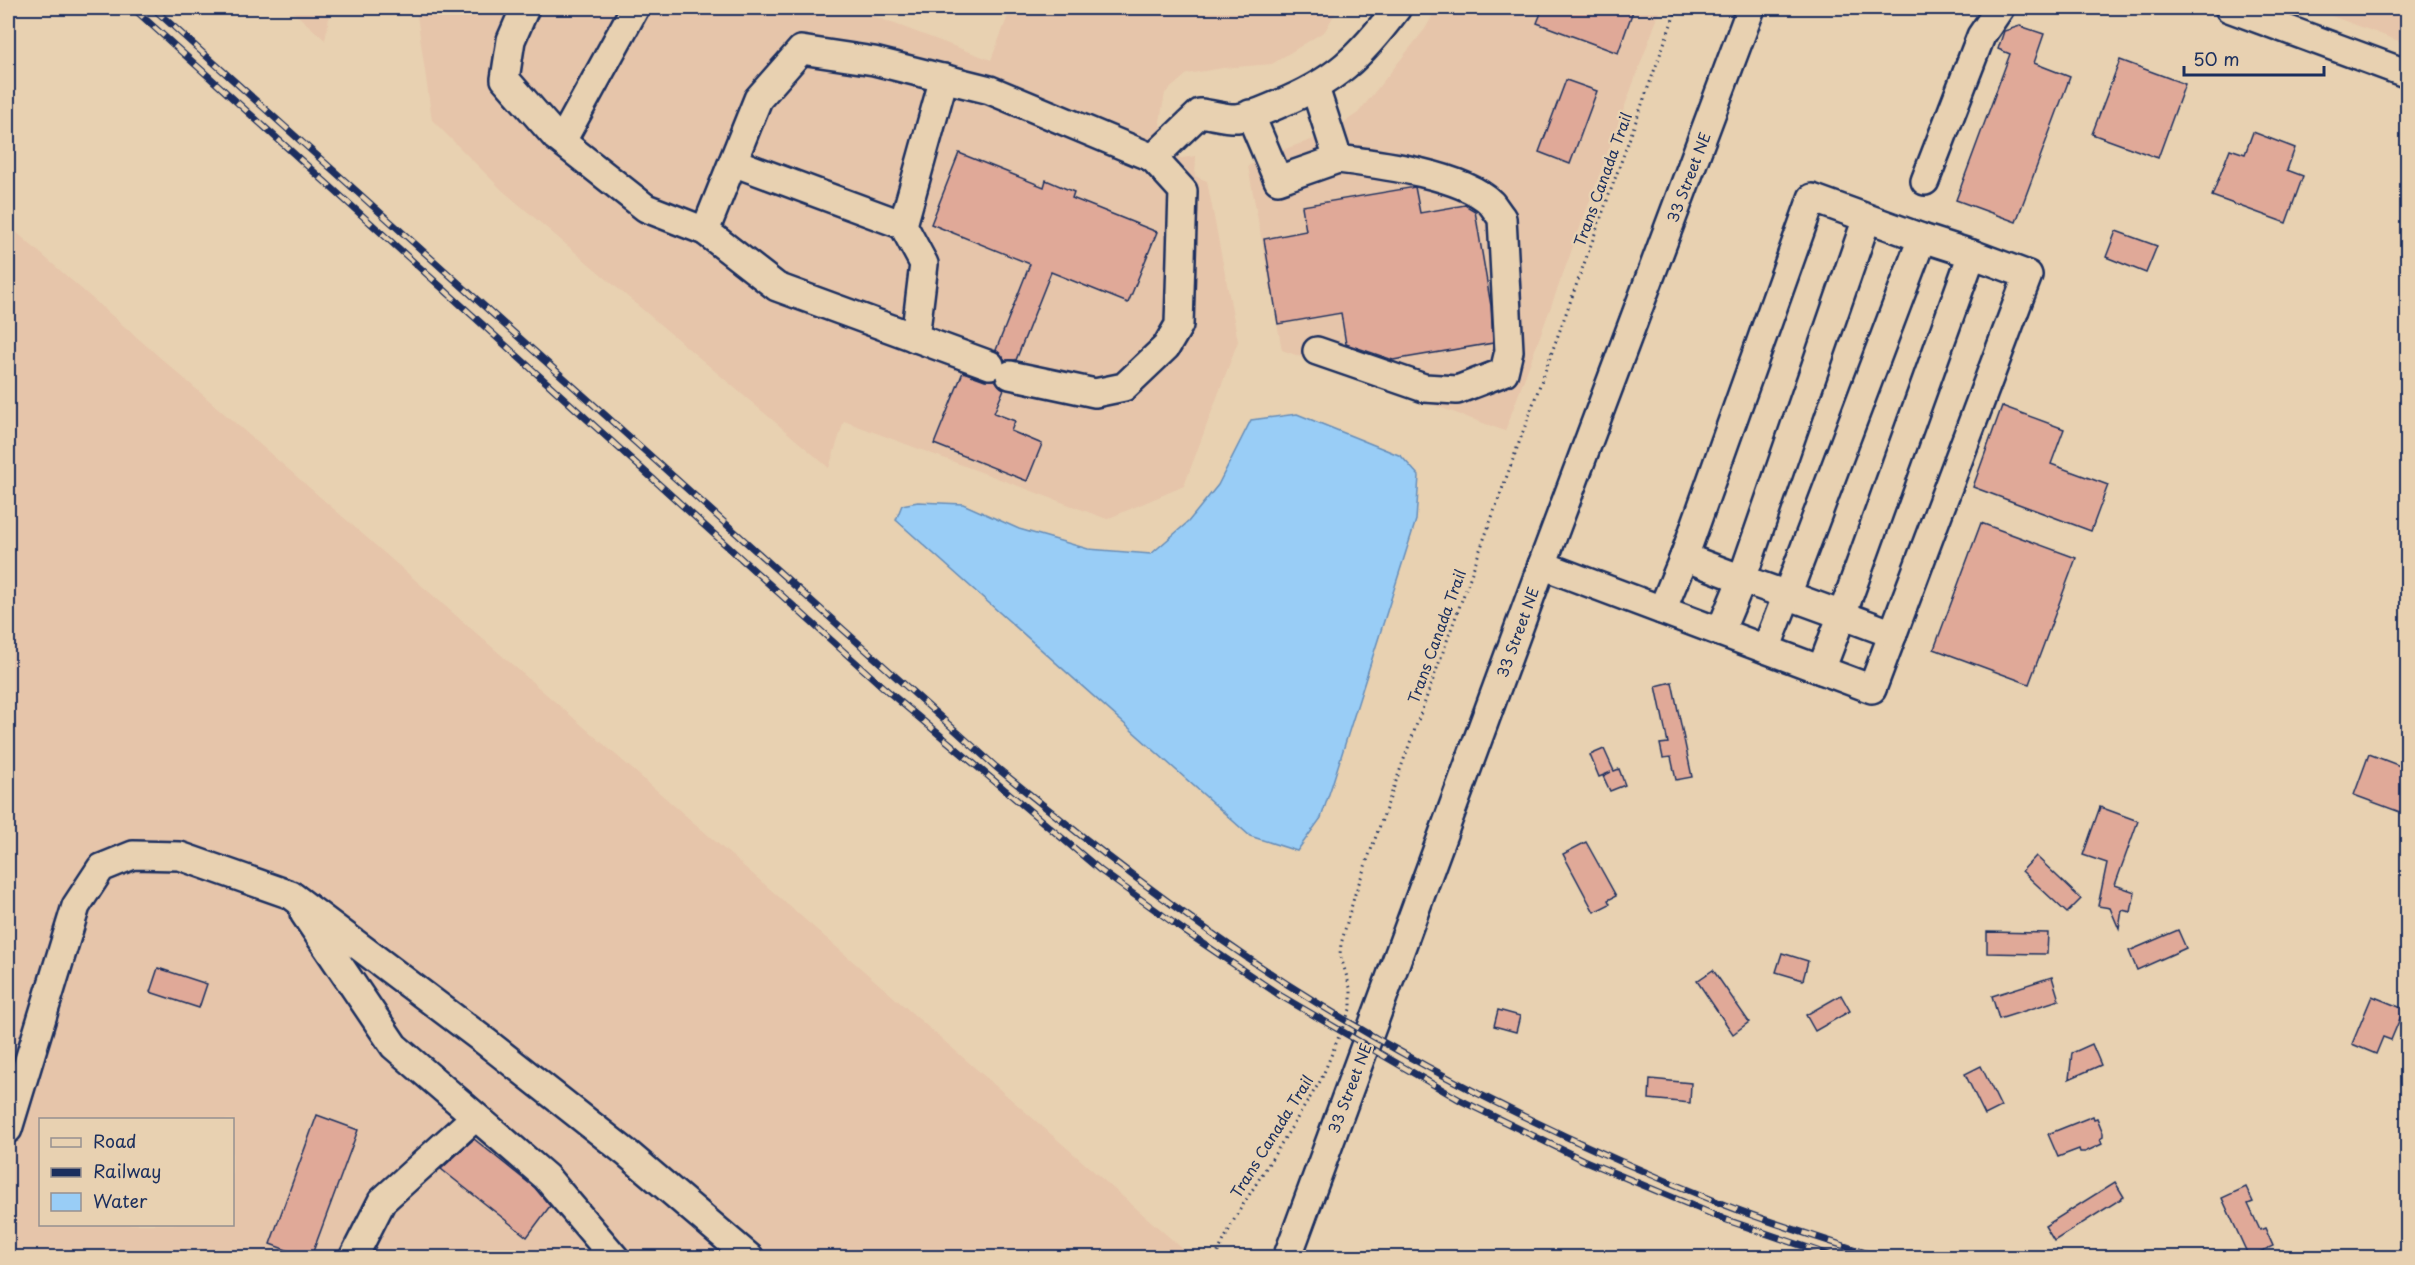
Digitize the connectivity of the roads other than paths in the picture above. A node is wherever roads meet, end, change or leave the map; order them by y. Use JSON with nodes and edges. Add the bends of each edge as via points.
{"nodes":[{"id":1,"x":525,"y":8,"type":"edge"},
{"id":2,"x":635,"y":8,"type":"edge"},
{"id":3,"x":1397,"y":8,"type":"edge"},
{"id":4,"x":1751,"y":8,"type":"edge"},
{"id":5,"x":2000,"y":8,"type":"edge"},
{"id":6,"x":2229,"y":8,"type":"edge"},
{"id":7,"x":2408,"y":74,"type":"edge"},
{"id":8,"x":944,"y":78,"type":"junction"},
{"id":9,"x":1315,"y":88,"type":"junction"},
{"id":10,"x":1250,"y":114,"type":"junction"},
{"id":11,"x":562,"y":141,"type":"junction"},
{"id":12,"x":1153,"y":159,"type":"junction"},
{"id":13,"x":1338,"y":159,"type":"junction"},
{"id":14,"x":733,"y":162,"type":"junction"},
{"id":15,"x":1925,"y":181,"type":"dead end"},
{"id":16,"x":1867,"y":218,"type":"junction"},
{"id":17,"x":903,"y":225,"type":"junction"},
{"id":18,"x":705,"y":231,"type":"junction"},
{"id":19,"x":1922,"y":238,"type":"junction"},
{"id":20,"x":1972,"y":254,"type":"junction"},
{"id":21,"x":915,"y":338,"type":"junction"},
{"id":22,"x":1317,"y":351,"type":"dead end"},
{"id":23,"x":1684,"y":557,"type":"junction"},
{"id":24,"x":1542,"y":564,"type":"junction"},
{"id":25,"x":1742,"y":579,"type":"junction"},
{"id":26,"x":1787,"y":595,"type":"junction"},
{"id":27,"x":1662,"y":610,"type":"junction"},
{"id":28,"x":1842,"y":615,"type":"junction"},
{"id":29,"x":1720,"y":632,"type":"junction"},
{"id":30,"x":1893,"y":634,"type":"junction"},
{"id":31,"x":1766,"y":649,"type":"junction"},
{"id":32,"x":1821,"y":670,"type":"junction"},
{"id":33,"x":291,"y":895,"type":"junction"},
{"id":34,"x":475,"y":1118,"type":"junction"},
{"id":35,"x":8,"y":1129,"type":"edge"},
{"id":36,"x":352,"y":1257,"type":"edge"},
{"id":37,"x":615,"y":1257,"type":"edge"},
{"id":38,"x":750,"y":1257,"type":"edge"},
{"id":39,"x":1287,"y":1257,"type":"edge"}],
"edges":[{"from":1,"to":11,"type":"street","via":[[511,40],[505,79]]},
{"from":2,"to":11,"type":"street"},
{"from":3,"to":9,"type":"street","via":[[1371,42],[1337,75]]},
{"from":4,"to":24,"type":"street","name":"33 Street NE"},
{"from":5,"to":15,"type":"street","via":[[1981,36]]},
{"from":6,"to":7,"type":"street"},
{"from":8,"to":12,"type":"street","via":[[990,90]]},
{"from":8,"to":14,"type":"street","via":[[874,61],[801,50],[758,99]]},
{"from":8,"to":17,"type":"street"},
{"from":9,"to":10,"type":"street"},
{"from":9,"to":13,"type":"street"},
{"from":10,"to":12,"type":"street","via":[[1236,118],[1200,113]]},
{"from":10,"to":13,"type":"street","via":[[1278,180]]},
{"from":11,"to":18,"type":"street","via":[[646,208]]},
{"from":12,"to":21,"type":"street","via":[[1183,191],[1179,325],[1166,347],[1124,387],[1095,393],[1000,370]]},
{"from":13,"to":22,"type":"street","via":[[1401,167],[1462,186],[1490,202],[1502,218],[1509,351],[1504,372],[1457,390],[1424,388]]},
{"from":14,"to":17,"type":"street"},
{"from":14,"to":18,"type":"street"},
{"from":16,"to":19,"type":"street"},
{"from":16,"to":23,"type":"street","via":[[1812,198]]},
{"from":16,"to":25,"type":"street"},
{"from":17,"to":21,"type":"street","via":[[924,264]]},
{"from":18,"to":21,"type":"street","via":[[777,287]]},
{"from":19,"to":20,"type":"street"},
{"from":19,"to":26,"type":"street"},
{"from":20,"to":28,"type":"street"},
{"from":20,"to":30,"type":"street","via":[[2028,275]]},
{"from":23,"to":25,"type":"street"},
{"from":23,"to":27,"type":"street"},
{"from":24,"to":27,"type":"street"},
{"from":24,"to":39,"type":"street","name":"33 Street NE"},
{"from":25,"to":26,"type":"street"},
{"from":25,"to":29,"type":"street"},
{"from":26,"to":28,"type":"street"},
{"from":26,"to":31,"type":"street"},
{"from":27,"to":29,"type":"street"},
{"from":28,"to":30,"type":"street"},
{"from":28,"to":32,"type":"street"},
{"from":29,"to":31,"type":"street"},
{"from":30,"to":32,"type":"street","via":[[1872,689]]},
{"from":31,"to":32,"type":"street"},
{"from":33,"to":34,"type":"street","via":[[394,1046]]},
{"from":33,"to":35,"type":"street","via":[[180,856],[132,855],[101,868],[76,906]]},
{"from":33,"to":38,"type":"street","via":[[495,1049]]},
{"from":34,"to":36,"type":"street","via":[[382,1201]]},
{"from":34,"to":37,"type":"street","via":[[546,1177]]}]}
